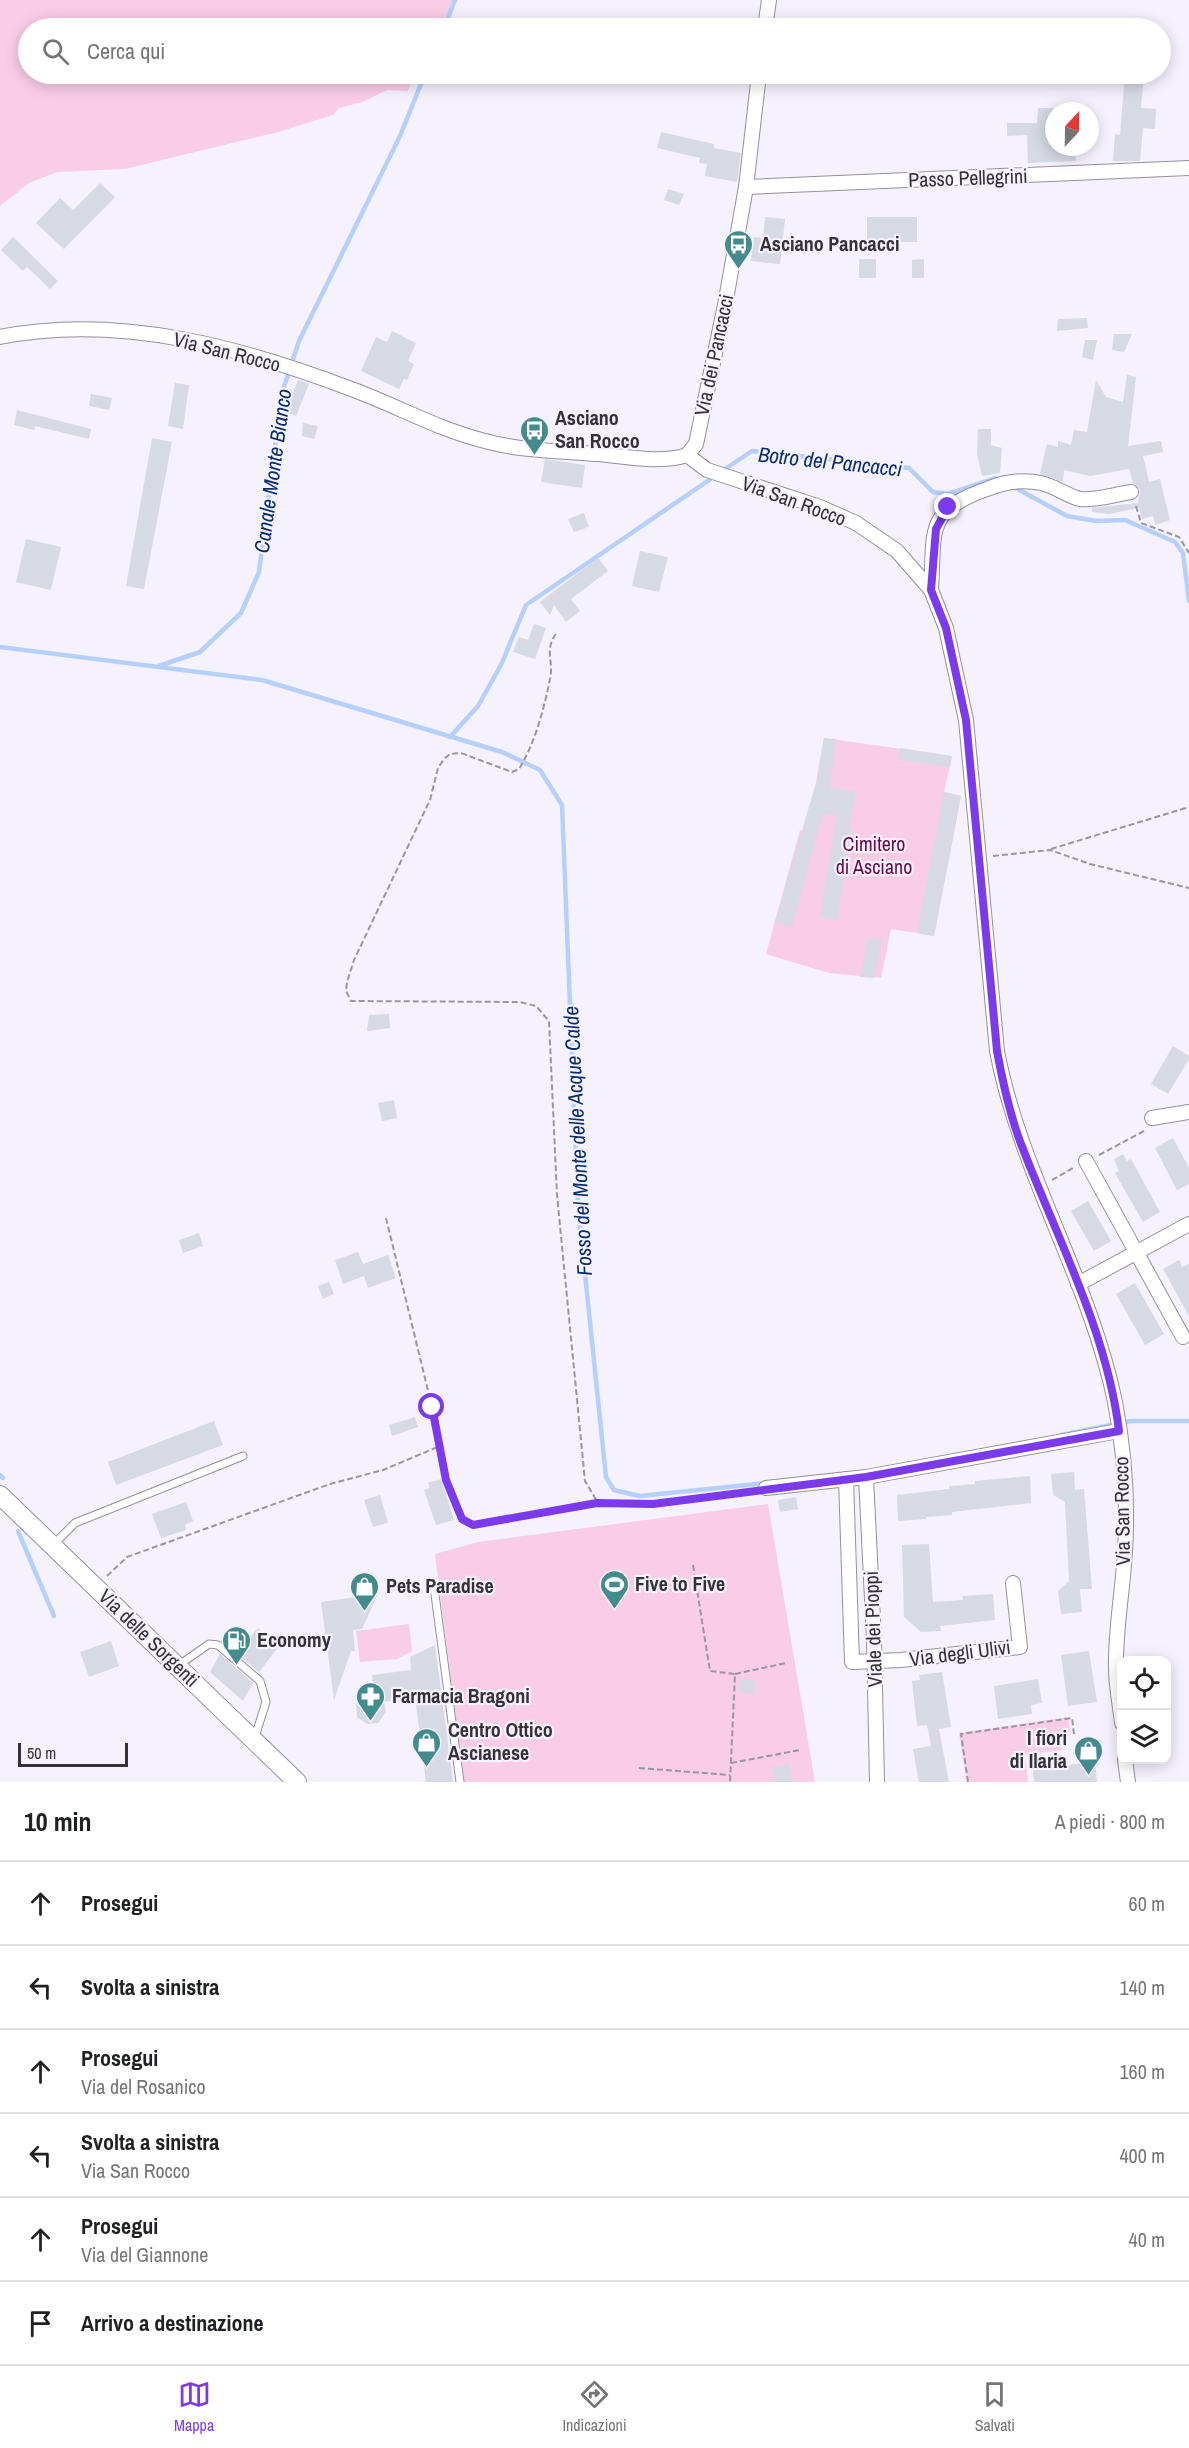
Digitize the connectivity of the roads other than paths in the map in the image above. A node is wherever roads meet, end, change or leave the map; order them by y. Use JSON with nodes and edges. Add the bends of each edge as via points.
{"nodes":[{"id":1,"x":769,"y":0,"type":"edge"},
{"id":2,"x":766,"y":18,"type":"edge"},
{"id":3,"x":758,"y":84,"type":"edge"},
{"id":4,"x":1189,"y":168,"type":"edge"},
{"id":5,"x":746,"y":187,"type":"junction"},
{"id":6,"x":0,"y":337,"type":"edge"},
{"id":7,"x":687,"y":455,"type":"junction"},
{"id":8,"x":1131,"y":492,"type":"road end"},
{"id":9,"x":931,"y":590,"type":"junction"},
{"id":10,"x":1189,"y":1112,"type":"edge"},
{"id":11,"x":1152,"y":1118,"type":"road end"},
{"id":12,"x":1086,"y":1161,"type":"road end"},
{"id":13,"x":1189,"y":1224,"type":"edge"},
{"id":14,"x":1134,"y":1253,"type":"junction"},
{"id":15,"x":1078,"y":1284,"type":"junction"},
{"id":16,"x":1183,"y":1337,"type":"dead end"},
{"id":17,"x":1118,"y":1424,"type":"junction"},
{"id":18,"x":243,"y":1456,"type":"dead end"},
{"id":19,"x":866,"y":1477,"type":"junction"},
{"id":20,"x":846,"y":1479,"type":"junction"},
{"id":21,"x":766,"y":1488,"type":"road end"},
{"id":22,"x":0,"y":1495,"type":"edge"},
{"id":23,"x":53,"y":1546,"type":"junction"},
{"id":24,"x":1013,"y":1583,"type":"dead end"},
{"id":25,"x":434,"y":1587,"type":"dead end"},
{"id":26,"x":874,"y":1661,"type":"junction"},
{"id":27,"x":177,"y":1666,"type":"junction"},
{"id":28,"x":1121,"y":1710,"type":"edge"},
{"id":29,"x":254,"y":1740,"type":"junction"},
{"id":30,"x":1126,"y":1764,"type":"edge"},
{"id":31,"x":297,"y":1782,"type":"edge"},
{"id":32,"x":460,"y":1782,"type":"edge"},
{"id":33,"x":877,"y":1782,"type":"edge"},
{"id":34,"x":1128,"y":1782,"type":"edge"}],
"edges":[{"from":1,"to":2,"type":"street"},
{"from":3,"to":5,"type":"street","name":"Via dei Pancacci"},
{"from":4,"to":5,"type":"street","name":"Passo Pellegrini"},
{"from":5,"to":7,"type":"street","name":"Via dei Pancacci","via":[[696,444]]},
{"from":6,"to":7,"type":"street","name":"Via San Rocco","via":[[47,331],[142,333],[217,347],[301,370],[488,442],[621,456]]},
{"from":7,"to":9,"type":"street","name":"Via San Rocco","via":[[707,470],[802,500],[856,523],[897,551]]},
{"from":8,"to":9,"type":"street","via":[[1081,499],[1042,483],[1022,481],[999,484],[961,498],[944,512],[936,529]]},
{"from":9,"to":15,"type":"street","name":"Via San Rocco","via":[[946,628],[966,720],[1003,1084],[1022,1147]]},
{"from":10,"to":11,"type":"street"},
{"from":12,"to":14,"type":"street"},
{"from":13,"to":14,"type":"street"},
{"from":14,"to":15,"type":"street"},
{"from":14,"to":16,"type":"street"},
{"from":15,"to":17,"type":"street","name":"Via San Rocco","via":[[1110,1380]]},
{"from":17,"to":19,"type":"street"},
{"from":17,"to":28,"type":"street","name":"Via San Rocco","via":[[1125,1518],[1116,1668]]},
{"from":18,"to":23,"type":"lane","via":[[75,1523]]},
{"from":19,"to":20,"type":"street"},
{"from":19,"to":26,"type":"street","name":"Viale dei Pioppi"},
{"from":20,"to":21,"type":"street"},
{"from":20,"to":26,"type":"street","via":[[852,1662]]},
{"from":22,"to":23,"type":"main road","name":"Via delle Sorgenti"},
{"from":23,"to":27,"type":"main road","name":"Via delle Sorgenti"},
{"from":24,"to":26,"type":"street","name":"Via degli Ulivi","via":[[1020,1647]]},
{"from":25,"to":32,"type":"lane"},
{"from":26,"to":33,"type":"street","name":"Viale dei Pioppi"},
{"from":27,"to":29,"type":"main road","name":"Via delle Sorgenti"},
{"from":27,"to":29,"type":"lane","via":[[209,1644],[218,1645],[260,1681],[266,1702]]},
{"from":29,"to":31,"type":"main road","name":"Via delle Sorgenti"},
{"from":30,"to":34,"type":"street"}]}
